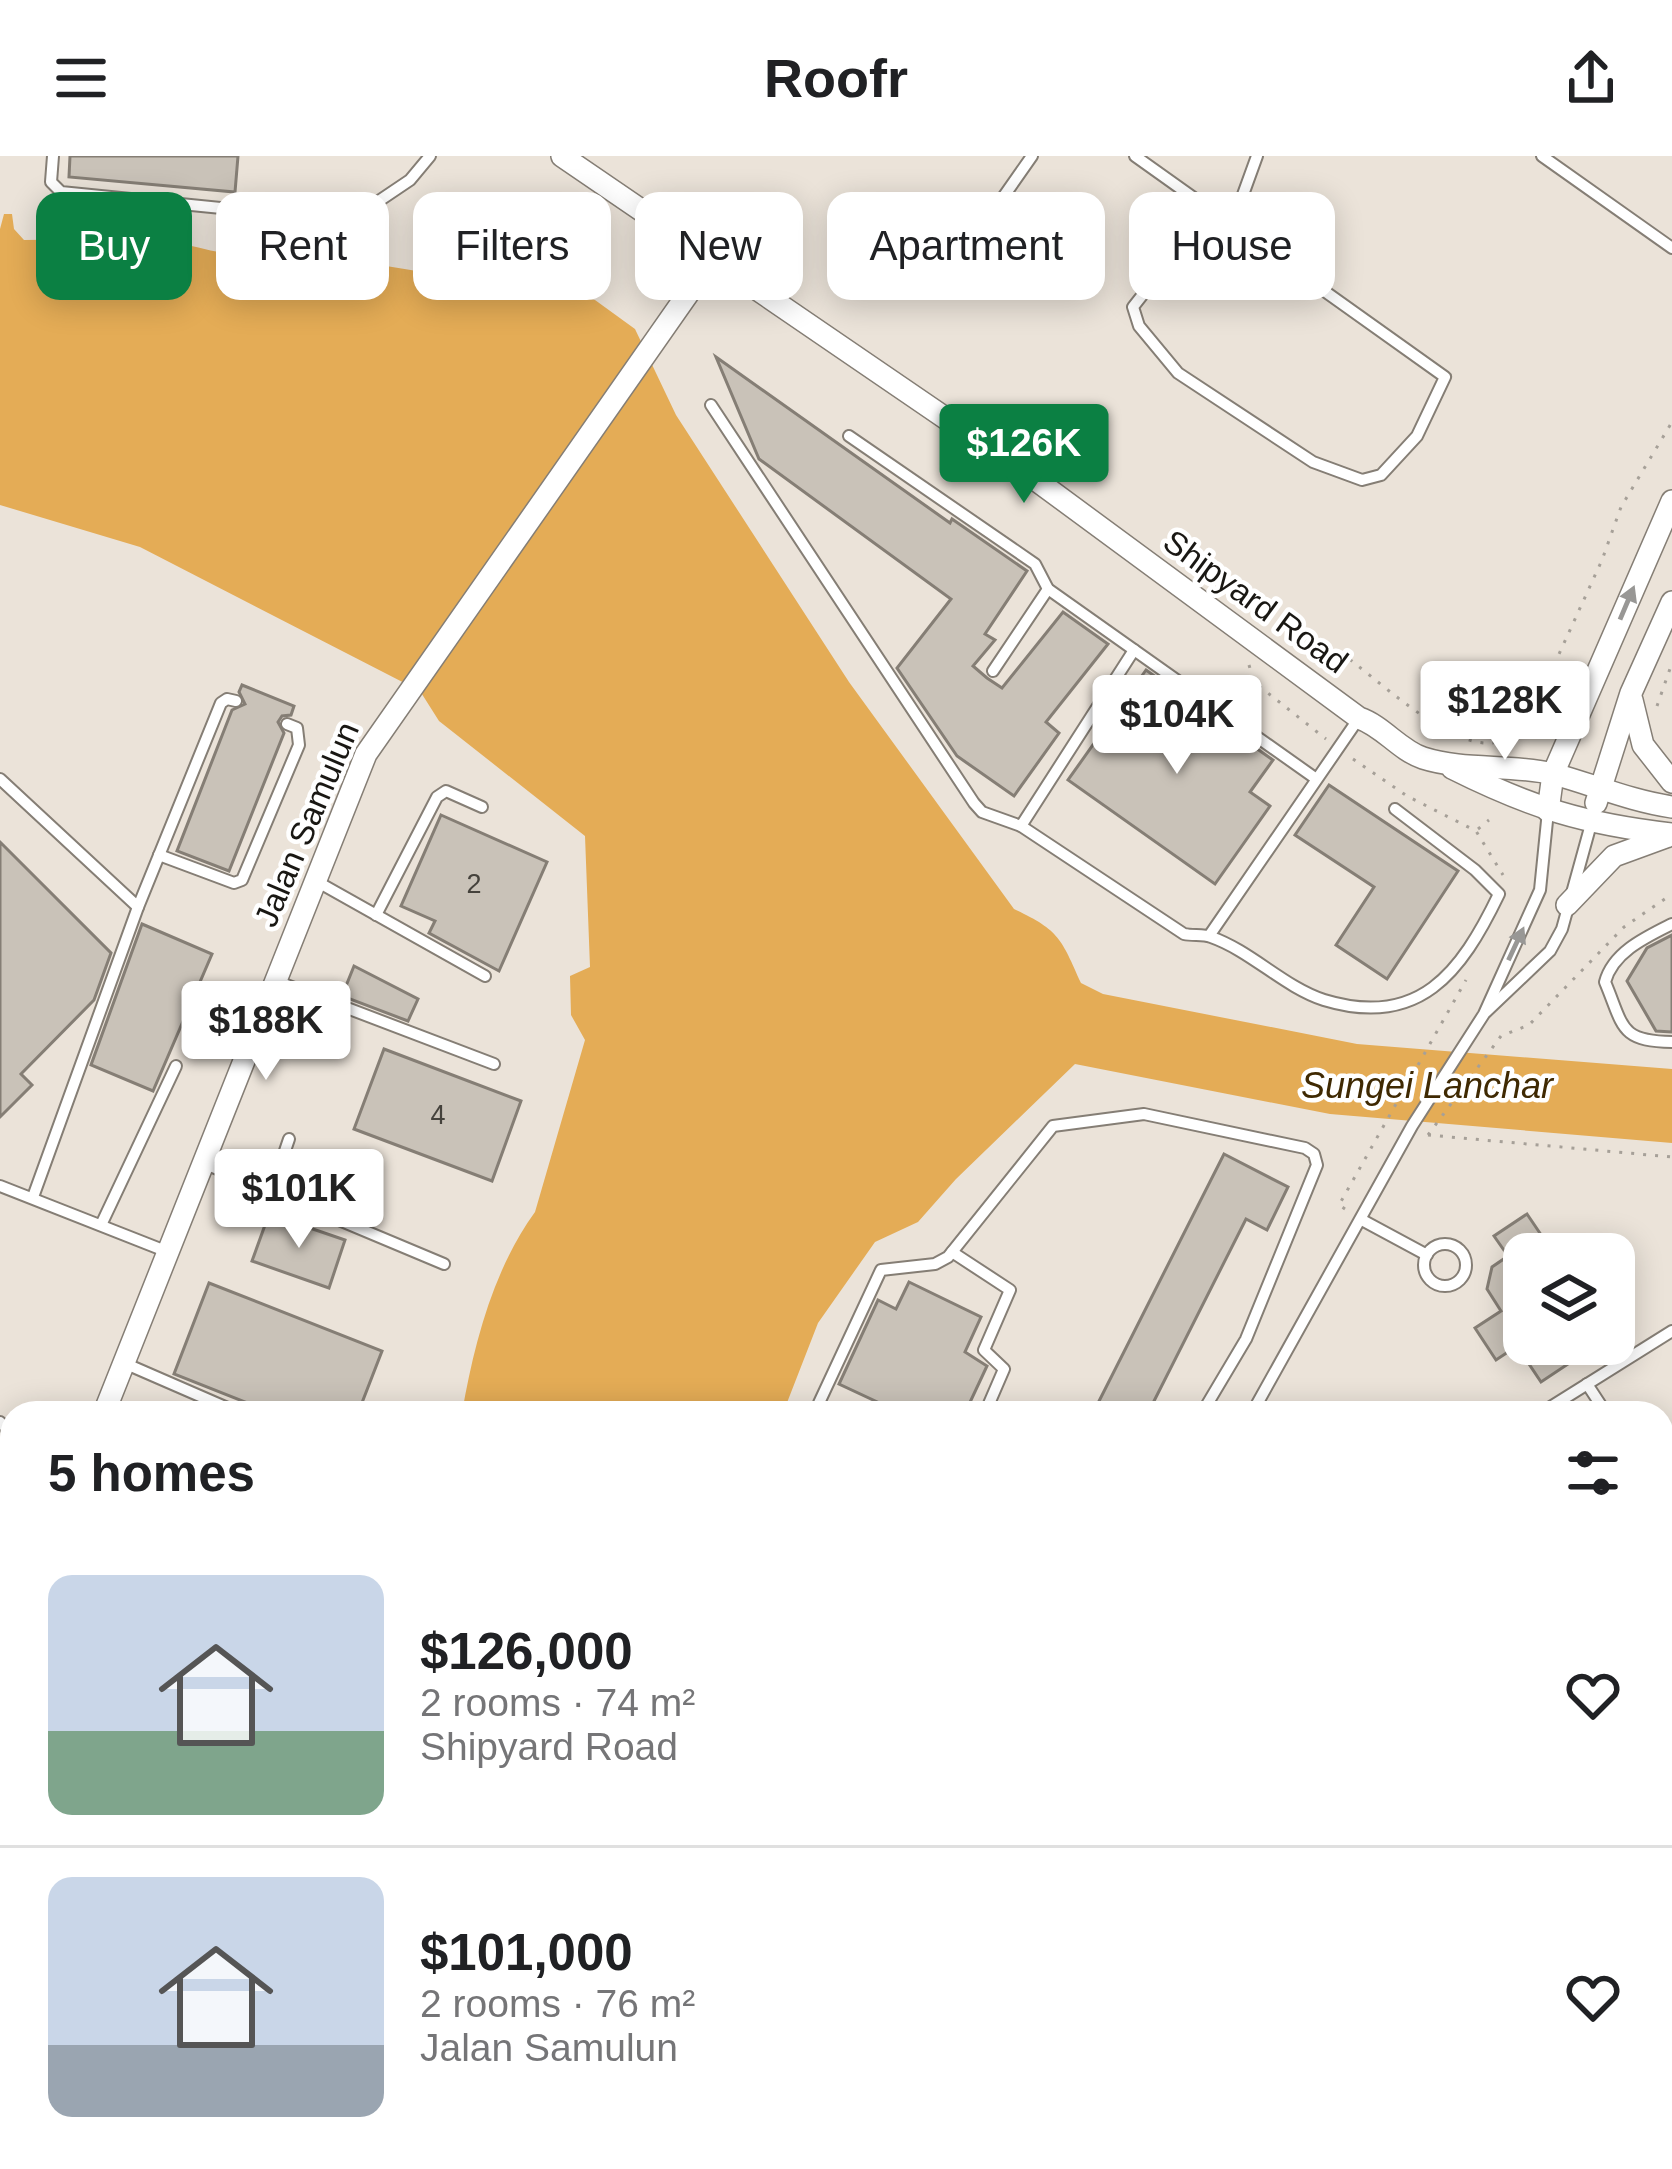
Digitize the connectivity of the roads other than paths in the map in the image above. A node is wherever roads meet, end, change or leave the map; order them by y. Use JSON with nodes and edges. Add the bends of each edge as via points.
{"nodes":[{"id":1,"x":53,"y":156,"type":"edge"},
{"id":2,"x":430,"y":156,"type":"edge"},
{"id":3,"x":562,"y":156,"type":"edge"},
{"id":4,"x":1032,"y":156,"type":"edge"},
{"id":5,"x":1135,"y":156,"type":"edge"},
{"id":6,"x":1257,"y":156,"type":"edge"},
{"id":7,"x":1542,"y":156,"type":"edge"},
{"id":8,"x":1007,"y":192,"type":"edge"},
{"id":9,"x":1186,"y":192,"type":"edge"},
{"id":10,"x":1244,"y":192,"type":"edge"},
{"id":11,"x":389,"y":194,"type":"edge"},
{"id":12,"x":635,"y":205,"type":"edge"},
{"id":13,"x":216,"y":208,"type":"edge"},
{"id":14,"x":1672,"y":248,"type":"edge"},
{"id":15,"x":1335,"y":299,"type":"edge"},
{"id":16,"x":682,"y":300,"type":"edge"},
{"id":17,"x":774,"y":300,"type":"edge"},
{"id":18,"x":1138,"y":300,"type":"edge"},
{"id":19,"x":711,"y":405,"type":"dead end"},
{"id":20,"x":849,"y":436,"type":"dead end"},
{"id":21,"x":1672,"y":501,"type":"edge"},
{"id":22,"x":1048,"y":590,"type":"junction"},
{"id":23,"x":1672,"y":602,"type":"edge"},
{"id":24,"x":1134,"y":650,"type":"junction"},
{"id":25,"x":993,"y":671,"type":"dead end"},
{"id":26,"x":1631,"y":693,"type":"junction"},
{"id":27,"x":236,"y":700,"type":"dead end"},
{"id":28,"x":1359,"y":718,"type":"junction"},
{"id":29,"x":287,"y":724,"type":"dead end"},
{"id":30,"x":1441,"y":762,"type":"junction"},
{"id":31,"x":1553,"y":774,"type":"junction"},
{"id":32,"x":1315,"y":778,"type":"junction"},
{"id":33,"x":0,"y":779,"type":"edge"},
{"id":34,"x":1672,"y":782,"type":"edge"},
{"id":35,"x":1599,"y":791,"type":"junction"},
{"id":36,"x":482,"y":807,"type":"dead end"},
{"id":37,"x":1672,"y":807,"type":"edge"},
{"id":38,"x":1395,"y":808,"type":"dead end"},
{"id":39,"x":1548,"y":811,"type":"junction"},
{"id":40,"x":1591,"y":824,"type":"junction"},
{"id":41,"x":1021,"y":826,"type":"junction"},
{"id":42,"x":1672,"y":834,"type":"edge"},
{"id":43,"x":159,"y":855,"type":"junction"},
{"id":44,"x":316,"y":881,"type":"junction"},
{"id":45,"x":1567,"y":905,"type":"junction"},
{"id":46,"x":138,"y":907,"type":"junction"},
{"id":47,"x":376,"y":915,"type":"junction"},
{"id":48,"x":1672,"y":924,"type":"edge"},
{"id":49,"x":1209,"y":936,"type":"junction"},
{"id":50,"x":485,"y":976,"type":"dead end"},
{"id":51,"x":276,"y":981,"type":"junction"},
{"id":52,"x":1484,"y":1014,"type":"junction"},
{"id":53,"x":1672,"y":1042,"type":"edge"},
{"id":54,"x":494,"y":1064,"type":"dead end"},
{"id":55,"x":176,"y":1066,"type":"dead end"},
{"id":56,"x":289,"y":1139,"type":"dead end"},
{"id":57,"x":203,"y":1163,"type":"junction"},
{"id":58,"x":0,"y":1186,"type":"edge"},
{"id":59,"x":272,"y":1192,"type":"junction"},
{"id":60,"x":33,"y":1197,"type":"junction"},
{"id":61,"x":1362,"y":1220,"type":"junction"},
{"id":62,"x":100,"y":1225,"type":"junction"},
{"id":63,"x":168,"y":1252,"type":"junction"},
{"id":64,"x":952,"y":1252,"type":"junction"},
{"id":65,"x":1427,"y":1255,"type":"dead end"},
{"id":66,"x":444,"y":1264,"type":"dead end"},
{"id":67,"x":1672,"y":1331,"type":"edge"},
{"id":68,"x":124,"y":1363,"type":"junction"},
{"id":69,"x":1587,"y":1384,"type":"junction"},
{"id":70,"x":109,"y":1401,"type":"edge"},
{"id":71,"x":211,"y":1401,"type":"edge"},
{"id":72,"x":820,"y":1401,"type":"edge"},
{"id":73,"x":990,"y":1401,"type":"edge"},
{"id":74,"x":1209,"y":1401,"type":"edge"},
{"id":75,"x":1259,"y":1401,"type":"edge"},
{"id":76,"x":1560,"y":1401,"type":"edge"},
{"id":77,"x":1598,"y":1401,"type":"edge"}],
"edges":[{"from":1,"to":13,"type":"lane","via":[[51,182],[62,192]]},
{"from":2,"to":11,"type":"lane"},
{"from":3,"to":12,"type":"street","name":"Shipyard Road"},
{"from":4,"to":8,"type":"lane"},
{"from":5,"to":9,"type":"lane"},
{"from":6,"to":10,"type":"lane"},
{"from":7,"to":14,"type":"lane"},
{"from":15,"to":18,"type":"lane","via":[[1445,377],[1417,436],[1381,475],[1362,480],[1313,462],[1178,373],[1139,326]]},
{"from":16,"to":44,"type":"street","name":"Jalan Samulun","via":[[388,719]]},
{"from":17,"to":28,"type":"street","name":"Shipyard Road"},
{"from":19,"to":41,"type":"lane","via":[[974,803]]},
{"from":20,"to":22,"type":"lane","via":[[1035,564]]},
{"from":31,"to":21,"type":"street","one_way":true},
{"from":22,"to":24,"type":"lane"},
{"from":22,"to":25,"type":"lane"},
{"from":23,"to":26,"type":"street"},
{"from":24,"to":32,"type":"lane"},
{"from":24,"to":41,"type":"lane"},
{"from":26,"to":34,"type":"street","via":[[1643,746]]},
{"from":26,"to":35,"type":"street"},
{"from":27,"to":43,"type":"lane","via":[[221,703]]},
{"from":28,"to":30,"type":"street","name":"Shipyard Road","via":[[1417,756]]},
{"from":28,"to":32,"type":"lane"},
{"from":29,"to":43,"type":"lane","via":[[297,728],[298,745],[242,880]]},
{"from":30,"to":31,"type":"street","name":"Shipyard Road"},
{"from":30,"to":39,"type":"street","name":"Shipyard Road"},
{"from":31,"to":35,"type":"street","name":"Shipyard Road"},
{"from":31,"to":39,"type":"street"},
{"from":32,"to":49,"type":"lane"},
{"from":33,"to":46,"type":"lane"},
{"from":35,"to":37,"type":"street","name":"Shipyard Road"},
{"from":35,"to":40,"type":"street"},
{"from":36,"to":47,"type":"lane","via":[[446,791],[437,797]]},
{"from":38,"to":49,"type":"lane","via":[[1498,894],[1432,991],[1401,1007],[1323,999]]},
{"from":39,"to":40,"type":"street","name":"Shipyard Road"},
{"from":52,"to":39,"type":"lane","one_way":true,"via":[[1540,890]]},
{"from":40,"to":42,"type":"street","name":"Shipyard Road"},
{"from":40,"to":45,"type":"lane"},
{"from":41,"to":49,"type":"lane","via":[[1184,934]]},
{"from":42,"to":45,"type":"street","via":[[1614,856]]},
{"from":43,"to":46,"type":"lane"},
{"from":44,"to":47,"type":"lane"},
{"from":44,"to":51,"type":"street","name":"Jalan Samulun"},
{"from":45,"to":52,"type":"lane","via":[[1550,951]]},
{"from":46,"to":60,"type":"lane"},
{"from":47,"to":50,"type":"lane"},
{"from":48,"to":53,"type":"lane","via":[[1632,946],[1605,982],[1630,1034]]},
{"from":51,"to":54,"type":"lane"},
{"from":51,"to":57,"type":"street","name":"Jalan Samulun"},
{"from":52,"to":61,"type":"lane"},
{"from":55,"to":62,"type":"lane"},
{"from":56,"to":59,"type":"lane"},
{"from":57,"to":59,"type":"lane"},
{"from":57,"to":63,"type":"street","name":"Jalan Samulun"},
{"from":58,"to":60,"type":"lane"},
{"from":59,"to":66,"type":"lane"},
{"from":60,"to":62,"type":"lane"},
{"from":61,"to":65,"type":"lane"},
{"from":61,"to":75,"type":"lane"},
{"from":62,"to":63,"type":"lane"},
{"from":63,"to":68,"type":"street","name":"Jalan Samulun"},
{"from":64,"to":72,"type":"lane","via":[[935,1264],[881,1270]]},
{"from":64,"to":73,"type":"lane","via":[[1010,1290],[984,1350],[1004,1369]]},
{"from":64,"to":74,"type":"lane","via":[[1058,1125],[1144,1114],[1305,1148],[1318,1165],[1246,1340]]},
{"from":67,"to":69,"type":"lane"},
{"from":68,"to":70,"type":"street","name":"Jalan Samulun"},
{"from":68,"to":71,"type":"lane"},
{"from":69,"to":76,"type":"lane"},
{"from":69,"to":77,"type":"lane"}]}
